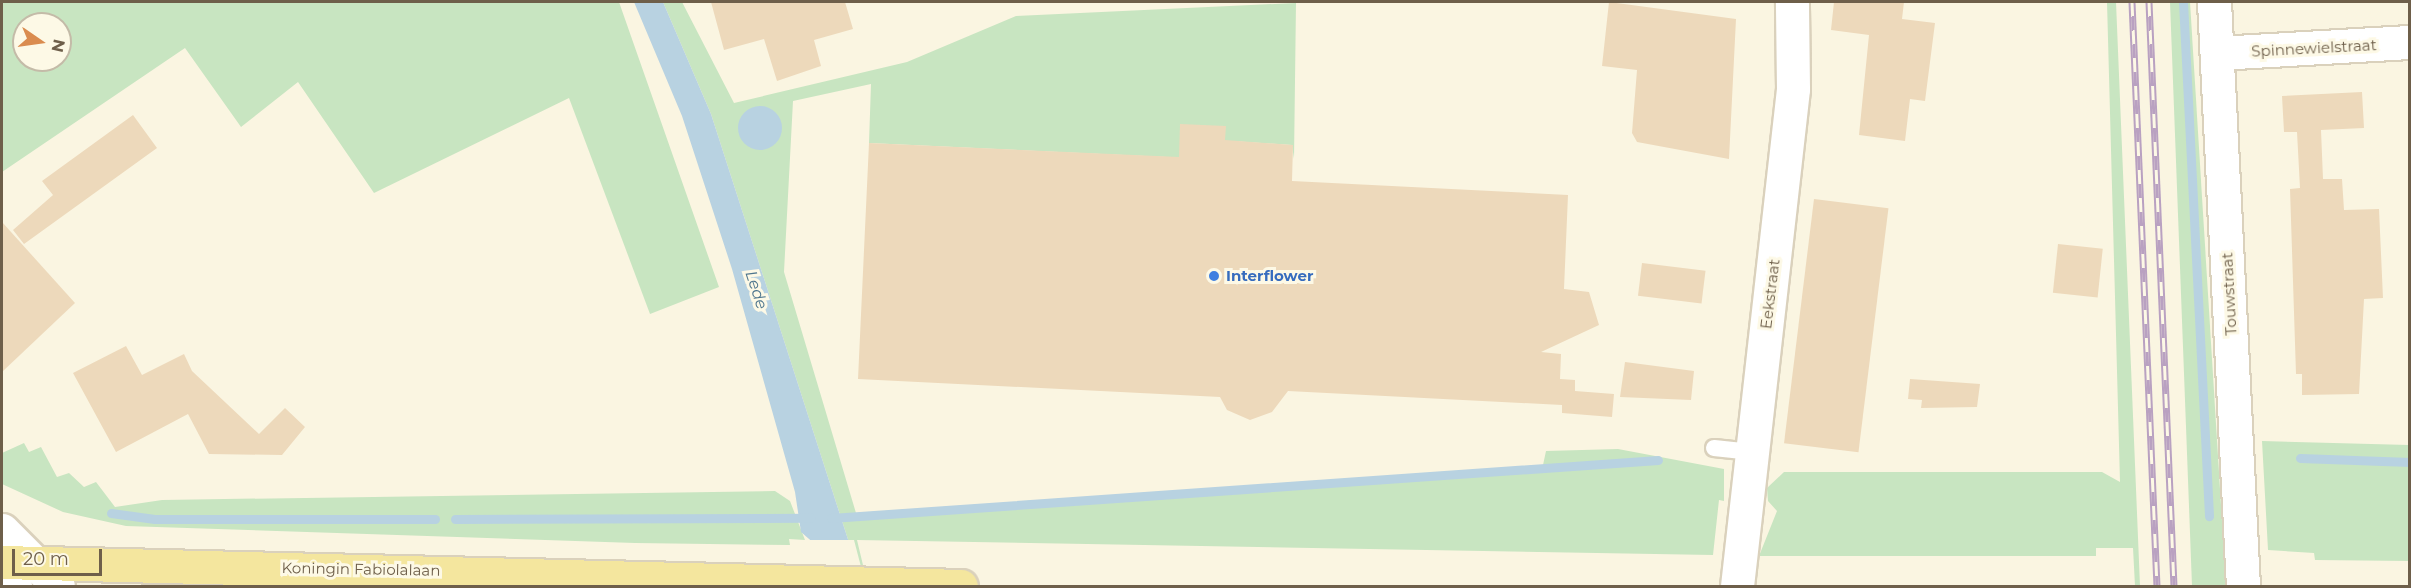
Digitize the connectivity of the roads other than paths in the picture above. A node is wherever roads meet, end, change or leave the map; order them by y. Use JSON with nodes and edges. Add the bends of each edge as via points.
{"nodes":[{"id":1,"x":1792,"y":2,"type":"edge"},
{"id":2,"x":2214,"y":2,"type":"edge"},
{"id":3,"x":2409,"y":42,"type":"edge"},
{"id":4,"x":2218,"y":53,"type":"junction"},
{"id":5,"x":1714,"y":448,"type":"dead end"},
{"id":6,"x":1752,"y":452,"type":"junction"},
{"id":7,"x":2,"y":530,"type":"edge"},
{"id":8,"x":2,"y":561,"type":"edge"},
{"id":9,"x":2,"y":574,"type":"edge"},
{"id":10,"x":24,"y":574,"type":"edge"},
{"id":11,"x":705,"y":585,"type":"edge"},
{"id":12,"x":58,"y":586,"type":"edge"},
{"id":13,"x":878,"y":586,"type":"edge"},
{"id":14,"x":961,"y":586,"type":"edge"},
{"id":15,"x":1737,"y":586,"type":"edge"},
{"id":16,"x":2243,"y":586,"type":"edge"}],
"edges":[{"from":1,"to":6,"type":"street","name":"Eekstraat","via":[[1793,88]]},
{"from":2,"to":4,"type":"street","name":"Touwstraat"},
{"from":3,"to":4,"type":"street","name":"Spinnewielstraat"},
{"from":4,"to":16,"type":"street","name":"Touwstraat"},
{"from":5,"to":6,"type":"lane"},
{"from":6,"to":15,"type":"street","name":"Eekstraat"},
{"from":7,"to":10,"type":"street"},
{"from":8,"to":10,"type":"main road","name":"Koningin Fabiolalaan"},
{"from":9,"to":10,"type":"street"},
{"from":10,"to":11,"type":"main road","name":"Koningin Fabiolalaan","via":[[621,574]]},
{"from":10,"to":12,"type":"street"},
{"from":11,"to":13,"type":"main road","name":"Koningin Fabiolalaan"},
{"from":13,"to":14,"type":"main road","name":"Koningin Fabiolalaan"}]}
